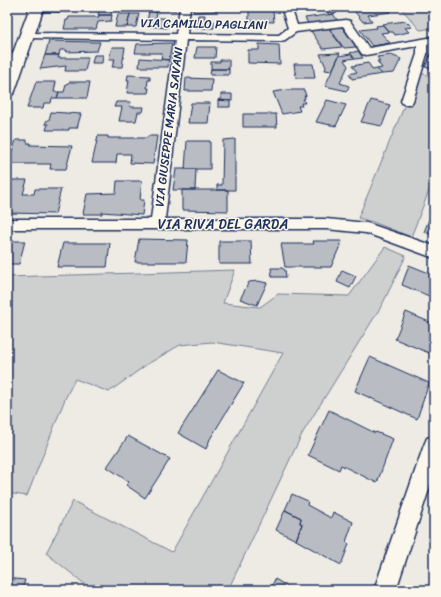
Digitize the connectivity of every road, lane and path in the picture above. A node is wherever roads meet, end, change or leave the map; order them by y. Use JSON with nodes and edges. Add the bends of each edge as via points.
{"nodes":[{"id":1,"x":68,"y":7,"type":"edge"},
{"id":2,"x":186,"y":7,"type":"edge"},
{"id":3,"x":286,"y":7,"type":"edge"},
{"id":4,"x":37,"y":9,"type":"edge"},
{"id":5,"x":60,"y":9,"type":"edge"},
{"id":6,"x":293,"y":29,"type":"junction"},
{"id":7,"x":27,"y":36,"type":"junction"},
{"id":8,"x":181,"y":37,"type":"junction"},
{"id":9,"x":434,"y":40,"type":"edge"},
{"id":10,"x":422,"y":42,"type":"junction"},
{"id":11,"x":7,"y":91,"type":"edge"},
{"id":12,"x":407,"y":101,"type":"dead end"},
{"id":13,"x":7,"y":224,"type":"edge"},
{"id":14,"x":157,"y":224,"type":"junction"},
{"id":15,"x":434,"y":252,"type":"edge"},
{"id":16,"x":434,"y":445,"type":"edge"},
{"id":17,"x":385,"y":590,"type":"edge"}],
"edges":[{"from":1,"to":5,"type":"lane","via":[[68,10]]},
{"from":2,"to":8,"type":"street","name":"VIA GIUSEPPE MARIA SAVANI"},
{"from":3,"to":6,"type":"street"},
{"from":4,"to":5,"type":"lane"},
{"from":4,"to":7,"type":"street"},
{"from":6,"to":8,"type":"street","name":"VIA CAMILLO PAGLIANI","via":[[281,38]]},
{"from":6,"to":10,"type":"street","name":"VIA CAMILLO PAGLIANI","via":[[346,23],[366,52]]},
{"from":7,"to":8,"type":"street","name":"VIA CAMILLO PAGLIANI"},
{"from":7,"to":11,"type":"street"},
{"from":8,"to":14,"type":"street","name":"VIA GIUSEPPE MARIA SAVANI"},
{"from":9,"to":10,"type":"street","name":"VIA CAMILLO PAGLIANI"},
{"from":10,"to":12,"type":"street","via":[[422,54]]},
{"from":13,"to":14,"type":"street","name":"VIA RIVA DEL GARDA"},
{"from":14,"to":15,"type":"street","name":"VIA RIVA DEL GARDA","via":[[326,224],[367,228]]},
{"from":16,"to":17,"type":"street"}]}
